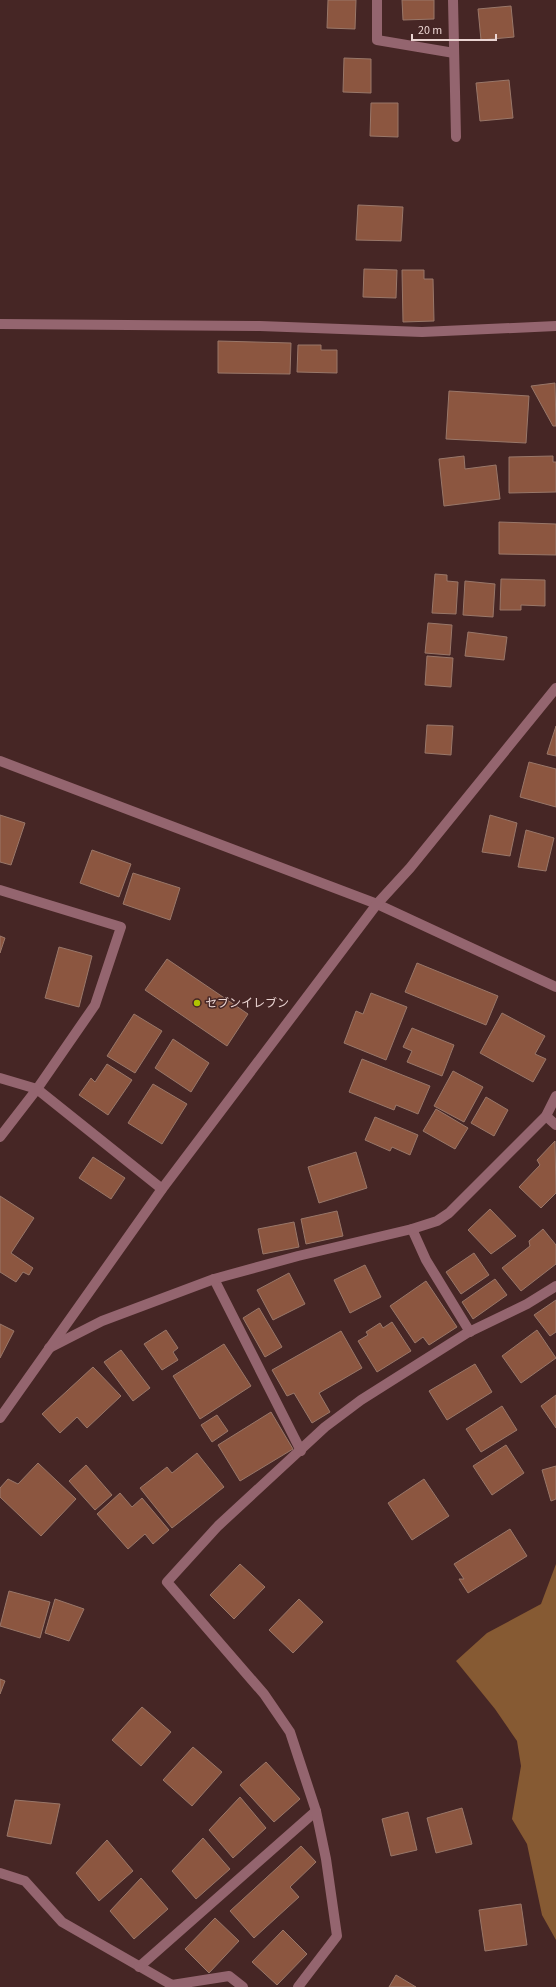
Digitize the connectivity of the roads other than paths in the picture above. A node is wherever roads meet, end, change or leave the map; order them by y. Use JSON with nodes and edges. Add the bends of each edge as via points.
{"nodes":[{"id":1,"x":377,"y":0,"type":"edge"},
{"id":2,"x":453,"y":0,"type":"edge"},
{"id":3,"x":454,"y":53,"type":"junction"},
{"id":4,"x":456,"y":137,"type":"dead end"},
{"id":5,"x":0,"y":324,"type":"edge"},
{"id":6,"x":556,"y":326,"type":"edge"},
{"id":7,"x":556,"y":688,"type":"edge"},
{"id":8,"x":0,"y":762,"type":"edge"},
{"id":9,"x":0,"y":890,"type":"edge"},
{"id":10,"x":377,"y":904,"type":"junction"},
{"id":11,"x":556,"y":988,"type":"edge"},
{"id":12,"x":0,"y":1078,"type":"edge"},
{"id":13,"x":37,"y":1089,"type":"junction"},
{"id":14,"x":556,"y":1096,"type":"edge"},
{"id":15,"x":546,"y":1116,"type":"junction"},
{"id":16,"x":556,"y":1125,"type":"edge"},
{"id":17,"x":0,"y":1137,"type":"edge"},
{"id":18,"x":162,"y":1189,"type":"junction"},
{"id":19,"x":412,"y":1229,"type":"junction"},
{"id":20,"x":214,"y":1279,"type":"junction"},
{"id":21,"x":556,"y":1286,"type":"edge"},
{"id":22,"x":470,"y":1332,"type":"junction"},
{"id":23,"x":47,"y":1349,"type":"junction"},
{"id":24,"x":0,"y":1418,"type":"edge"},
{"id":25,"x":301,"y":1450,"type":"junction"},
{"id":26,"x":316,"y":1812,"type":"junction"},
{"id":27,"x":0,"y":1873,"type":"edge"},
{"id":28,"x":139,"y":1967,"type":"junction"},
{"id":29,"x":242,"y":1987,"type":"edge"},
{"id":30,"x":298,"y":1987,"type":"edge"}],
"edges":[{"from":1,"to":3,"type":"street","via":[[377,40]]},
{"from":2,"to":3,"type":"street"},
{"from":3,"to":4,"type":"street"},
{"from":5,"to":6,"type":"street","via":[[260,326],[422,332]]},
{"from":7,"to":10,"type":"street","via":[[415,862]]},
{"from":8,"to":10,"type":"street"},
{"from":9,"to":13,"type":"street","via":[[121,927],[95,1005]]},
{"from":10,"to":11,"type":"street"},
{"from":10,"to":18,"type":"street"},
{"from":12,"to":13,"type":"street"},
{"from":13,"to":17,"type":"street"},
{"from":13,"to":18,"type":"street"},
{"from":14,"to":15,"type":"street"},
{"from":15,"to":16,"type":"street"},
{"from":15,"to":19,"type":"street","via":[[449,1213],[437,1221]]},
{"from":18,"to":23,"type":"street"},
{"from":19,"to":20,"type":"street"},
{"from":19,"to":22,"type":"street","via":[[426,1260]]},
{"from":20,"to":23,"type":"street","via":[[102,1321]]},
{"from":20,"to":25,"type":"street"},
{"from":21,"to":22,"type":"street","via":[[528,1304]]},
{"from":22,"to":25,"type":"street","via":[[361,1400],[325,1427]]},
{"from":23,"to":24,"type":"street"},
{"from":25,"to":26,"type":"street","via":[[218,1526],[167,1582],[264,1694],[290,1732]]},
{"from":26,"to":28,"type":"street"},
{"from":26,"to":30,"type":"street","via":[[326,1859],[337,1936]]},
{"from":27,"to":28,"type":"street","via":[[25,1881],[62,1922]]},
{"from":28,"to":29,"type":"street","via":[[172,1984],[229,1976]]}]}
